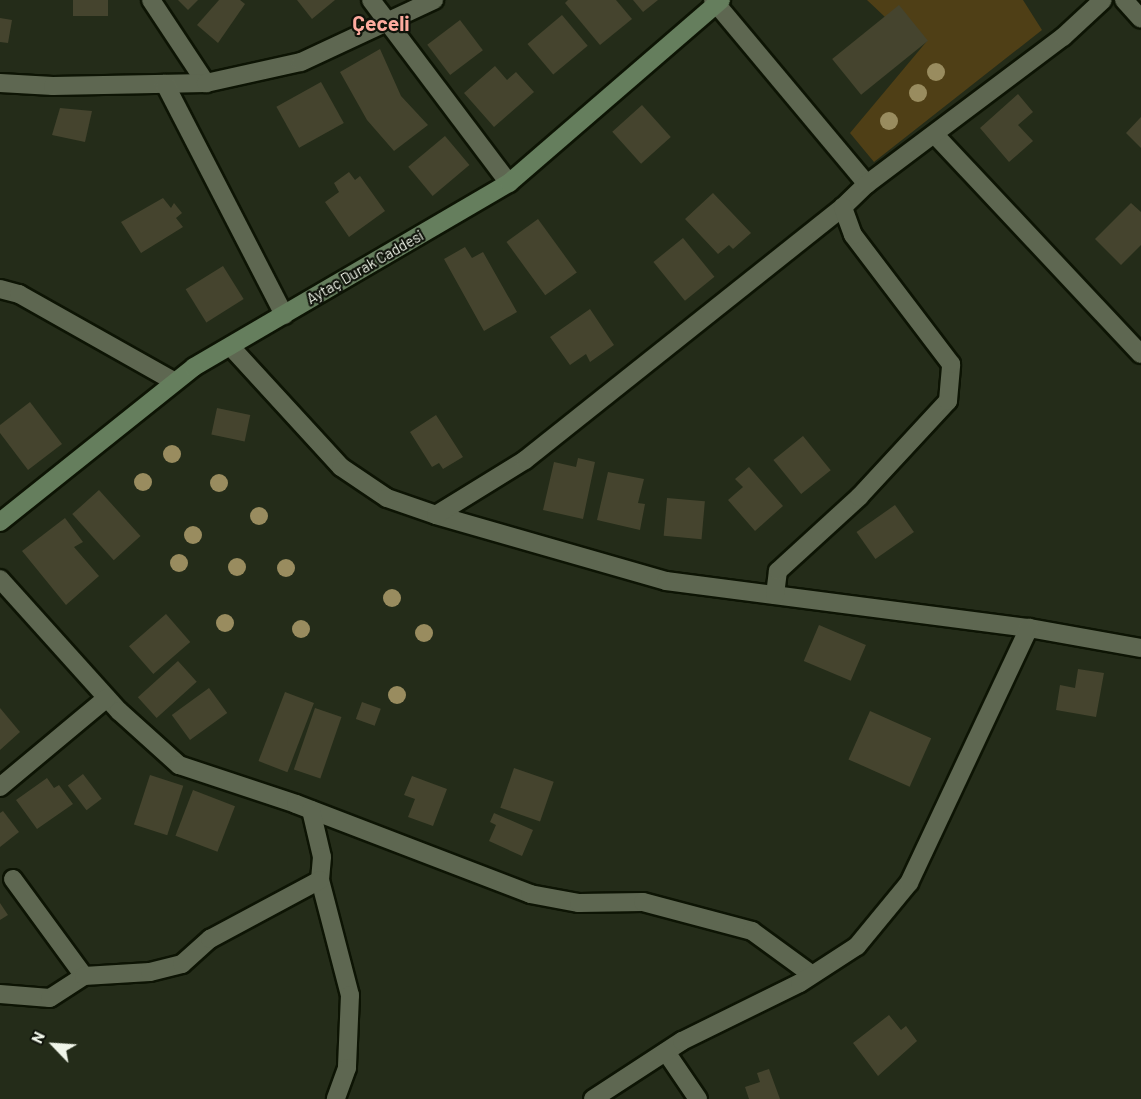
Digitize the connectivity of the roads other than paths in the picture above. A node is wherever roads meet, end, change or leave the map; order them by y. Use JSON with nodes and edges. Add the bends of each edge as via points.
{"nodes":[{"id":1,"x":151,"y":0,"type":"edge"},
{"id":2,"x":371,"y":0,"type":"edge"},
{"id":3,"x":434,"y":0,"type":"edge"},
{"id":4,"x":1103,"y":0,"type":"edge"},
{"id":5,"x":1124,"y":0,"type":"edge"},
{"id":6,"x":717,"y":1,"type":"edge"},
{"id":7,"x":1141,"y":19,"type":"edge"},
{"id":8,"x":387,"y":22,"type":"junction"},
{"id":9,"x":0,"y":83,"type":"edge"},
{"id":10,"x":165,"y":84,"type":"junction"},
{"id":11,"x":206,"y":84,"type":"junction"},
{"id":12,"x":936,"y":136,"type":"junction"},
{"id":13,"x":509,"y":183,"type":"junction"},
{"id":14,"x":867,"y":184,"type":"junction"},
{"id":15,"x":843,"y":207,"type":"junction"},
{"id":16,"x":0,"y":290,"type":"edge"},
{"id":17,"x":284,"y":315,"type":"junction"},
{"id":18,"x":231,"y":347,"type":"junction"},
{"id":19,"x":1141,"y":354,"type":"edge"},
{"id":20,"x":175,"y":382,"type":"junction"},
{"id":21,"x":436,"y":515,"type":"junction"},
{"id":22,"x":0,"y":522,"type":"edge"},
{"id":23,"x":0,"y":579,"type":"edge"},
{"id":24,"x":775,"y":595,"type":"junction"},
{"id":25,"x":1029,"y":628,"type":"junction"},
{"id":26,"x":1141,"y":648,"type":"edge"},
{"id":27,"x":107,"y":698,"type":"junction"},
{"id":28,"x":0,"y":787,"type":"edge"},
{"id":29,"x":311,"y":810,"type":"junction"},
{"id":30,"x":13,"y":879,"type":"dead end"},
{"id":31,"x":320,"y":880,"type":"junction"},
{"id":32,"x":811,"y":974,"type":"junction"},
{"id":33,"x":84,"y":976,"type":"junction"},
{"id":34,"x":0,"y":994,"type":"edge"},
{"id":35,"x":666,"y":1052,"type":"junction"},
{"id":36,"x":336,"y":1099,"type":"edge"},
{"id":37,"x":592,"y":1099,"type":"edge"},
{"id":38,"x":698,"y":1099,"type":"edge"}],
"edges":[{"from":1,"to":11,"type":"street"},
{"from":2,"to":8,"type":"street"},
{"from":3,"to":8,"type":"street"},
{"from":4,"to":12,"type":"street"},
{"from":5,"to":7,"type":"street"},
{"from":6,"to":13,"type":"main road","name":"Aytaç Durak Caddesi"},
{"from":6,"to":14,"type":"street"},
{"from":8,"to":11,"type":"street","via":[[301,62]]},
{"from":8,"to":13,"type":"street"},
{"from":9,"to":10,"type":"street"},
{"from":10,"to":11,"type":"street"},
{"from":10,"to":17,"type":"street"},
{"from":12,"to":14,"type":"street"},
{"from":12,"to":19,"type":"street"},
{"from":13,"to":17,"type":"main road","name":"Aytaç Durak Caddesi"},
{"from":14,"to":15,"type":"street"},
{"from":15,"to":21,"type":"street","via":[[525,460]]},
{"from":15,"to":24,"type":"street","via":[[853,235],[951,364],[948,401],[859,497],[778,571]]},
{"from":16,"to":20,"type":"street","via":[[19,294]]},
{"from":17,"to":18,"type":"main road","name":"Aytaç Durak Caddesi"},
{"from":18,"to":20,"type":"main road","name":"Aytaç Durak Caddesi"},
{"from":18,"to":21,"type":"street","via":[[341,467],[387,498]]},
{"from":20,"to":22,"type":"main road","name":"Aytaç Durak Caddesi"},
{"from":21,"to":24,"type":"street","via":[[666,581]]},
{"from":23,"to":27,"type":"street"},
{"from":24,"to":25,"type":"street"},
{"from":25,"to":26,"type":"street"},
{"from":25,"to":32,"type":"street","via":[[909,883],[857,946]]},
{"from":27,"to":28,"type":"street"},
{"from":27,"to":29,"type":"street","via":[[179,765]]},
{"from":29,"to":31,"type":"street","via":[[322,857]]},
{"from":29,"to":32,"type":"street","via":[[530,894],[579,903],[643,902],[752,931]]},
{"from":30,"to":33,"type":"street"},
{"from":31,"to":33,"type":"street","via":[[210,939],[182,964],[150,972]]},
{"from":31,"to":36,"type":"street","via":[[350,995],[347,1068]]},
{"from":32,"to":35,"type":"street"},
{"from":33,"to":34,"type":"street","via":[[50,998]]},
{"from":35,"to":37,"type":"street"},
{"from":35,"to":38,"type":"street"}]}
